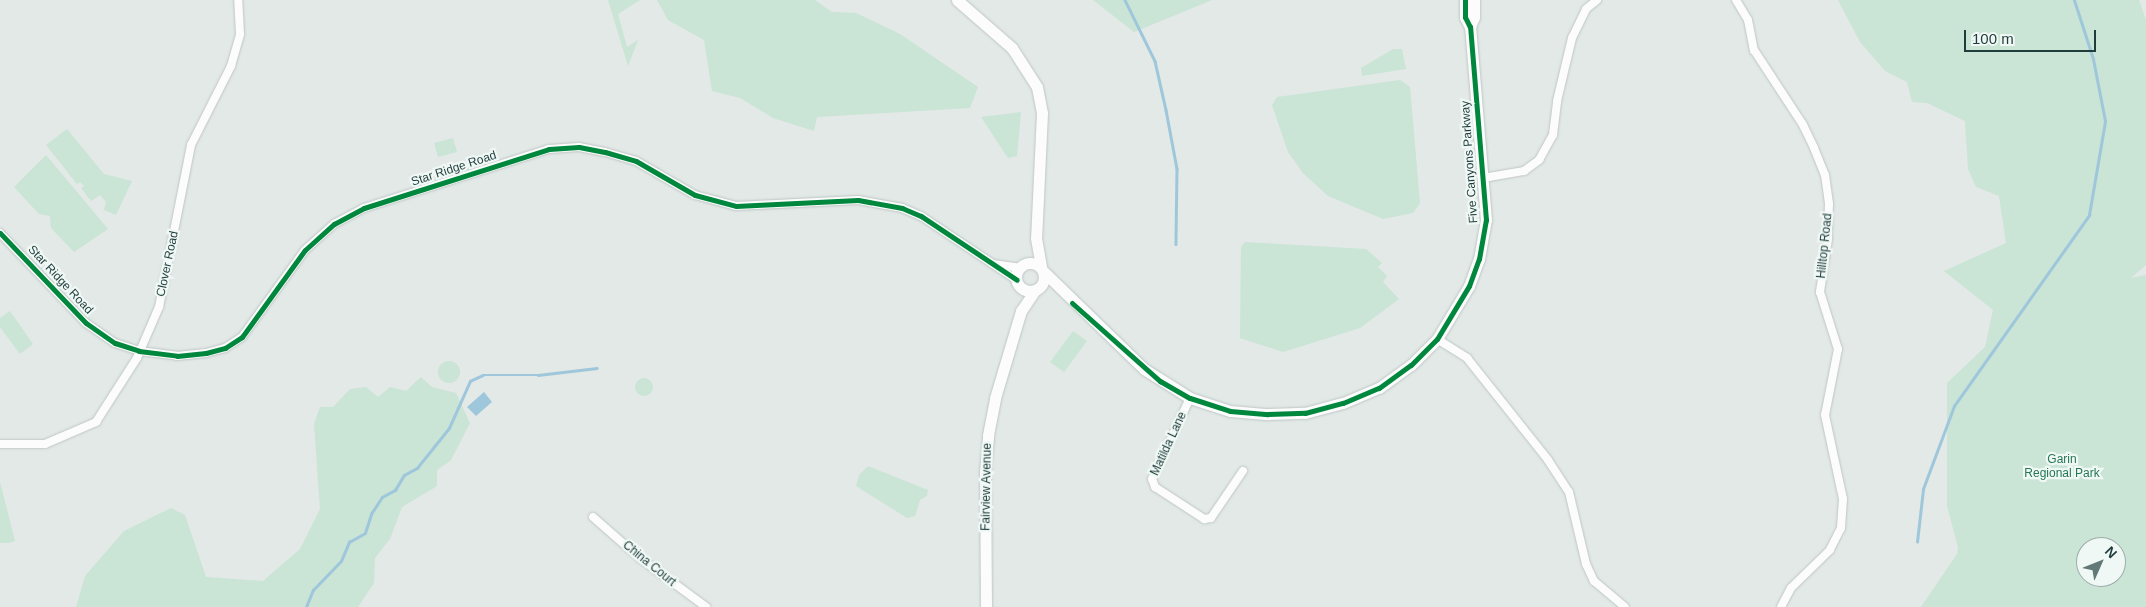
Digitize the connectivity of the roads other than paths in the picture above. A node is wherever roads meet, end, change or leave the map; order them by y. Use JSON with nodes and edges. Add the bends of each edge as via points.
{"nodes":[{"id":1,"x":238,"y":0,"type":"edge"},
{"id":2,"x":958,"y":0,"type":"edge"},
{"id":3,"x":1464,"y":0,"type":"edge"},
{"id":4,"x":1474,"y":0,"type":"edge"},
{"id":5,"x":1597,"y":0,"type":"edge"},
{"id":6,"x":1736,"y":0,"type":"edge"},
{"id":7,"x":1470,"y":27,"type":"junction"},
{"id":8,"x":1483,"y":178,"type":"junction"},
{"id":9,"x":0,"y":233,"type":"edge"},
{"id":10,"x":1036,"y":238,"type":"junction"},
{"id":11,"x":993,"y":264,"type":"junction"},
{"id":12,"x":1022,"y":266,"type":"junction"},
{"id":13,"x":1042,"y":270,"type":"junction"},
{"id":14,"x":1019,"y":283,"type":"junction"},
{"id":15,"x":1037,"y":289,"type":"junction"},
{"id":16,"x":1072,"y":303,"type":"junction"},
{"id":17,"x":1021,"y":312,"type":"junction"},
{"id":18,"x":1437,"y":339,"type":"junction"},
{"id":19,"x":139,"y":351,"type":"junction"},
{"id":20,"x":1190,"y":398,"type":"junction"},
{"id":21,"x":0,"y":444,"type":"edge"},
{"id":22,"x":1243,"y":471,"type":"dead end"},
{"id":23,"x":593,"y":517,"type":"dead end"},
{"id":24,"x":706,"y":607,"type":"edge"},
{"id":25,"x":986,"y":607,"type":"edge"},
{"id":26,"x":1625,"y":607,"type":"edge"},
{"id":27,"x":1781,"y":607,"type":"edge"}],
"edges":[{"from":1,"to":19,"type":"street","name":"Clover Road","via":[[240,34],[231,66],[191,145],[159,307]]},
{"from":2,"to":10,"type":"main road","name":"Fairview Avenue","via":[[1012,48],[1037,87],[1042,114]]},
{"from":3,"to":7,"type":"main road","name":"Five Canyons Parkway","via":[[1465,17]]},
{"from":4,"to":7,"type":"main road","name":"Five Canyons Parkway"},
{"from":5,"to":8,"type":"street","via":[[1586,9],[1572,38],[1557,101],[1553,135],[1539,160],[1524,171]]},
{"from":6,"to":27,"type":"street","name":"Hilltop Road","via":[[1748,20],[1754,50],[1803,125],[1814,148],[1824,175],[1829,204],[1828,239],[1820,292],[1838,349],[1825,415],[1843,499],[1841,528],[1830,550],[1791,588]]},
{"from":7,"to":8,"type":"main road","name":"Five Canyons Parkway"},
{"from":8,"to":18,"type":"main road","name":"Five Canyons Parkway","via":[[1486,220],[1479,259],[1469,286]]},
{"from":9,"to":19,"type":"street","name":"Star Ridge Road","via":[[86,323],[115,343]]},
{"from":10,"to":12,"type":"main road","name":"Fairview Avenue"},
{"from":10,"to":13,"type":"main road","name":"Fairview Avenue"},
{"from":11,"to":12,"type":"street","name":"Star Ridge Road"},
{"from":11,"to":14,"type":"street","name":"Star Ridge Road"},
{"from":11,"to":19,"type":"street","name":"Star Ridge Road","via":[[921,216],[881,202],[858,200],[736,206],[695,195],[636,162],[605,152],[584,148],[549,149],[364,208],[334,224],[305,250],[242,336],[225,348],[176,356]]},
{"from":12,"to":13,"type":"main road"},
{"from":12,"to":14,"type":"main road","name":"Fairview Avenue"},
{"from":13,"to":15,"type":"main road","name":"Fairview Avenue"},
{"from":13,"to":16,"type":"main road","name":"Five Canyons Parkway"},
{"from":14,"to":15,"type":"main road"},
{"from":14,"to":17,"type":"main road","name":"Fairview Avenue"},
{"from":15,"to":16,"type":"main road","name":"Five Canyons Parkway"},
{"from":15,"to":17,"type":"main road","name":"Fairview Avenue"},
{"from":16,"to":20,"type":"main road","name":"Five Canyons Parkway","via":[[1144,369]]},
{"from":17,"to":25,"type":"main road","name":"Fairview Avenue","via":[[994,398],[988,436]]},
{"from":18,"to":20,"type":"main road","name":"Five Canyons Parkway","via":[[1412,365],[1379,388],[1343,403],[1304,413],[1230,411]]},
{"from":18,"to":26,"type":"street","via":[[1467,358],[1548,460],[1569,492],[1586,564],[1594,581]]},
{"from":19,"to":21,"type":"street","name":"Clover Road","via":[[117,393],[96,422],[45,444]]},
{"from":20,"to":22,"type":"street","name":"Matilda Lane","via":[[1152,479],[1155,487],[1204,519],[1211,518]]},
{"from":23,"to":24,"type":"street","name":"China Court"}]}
